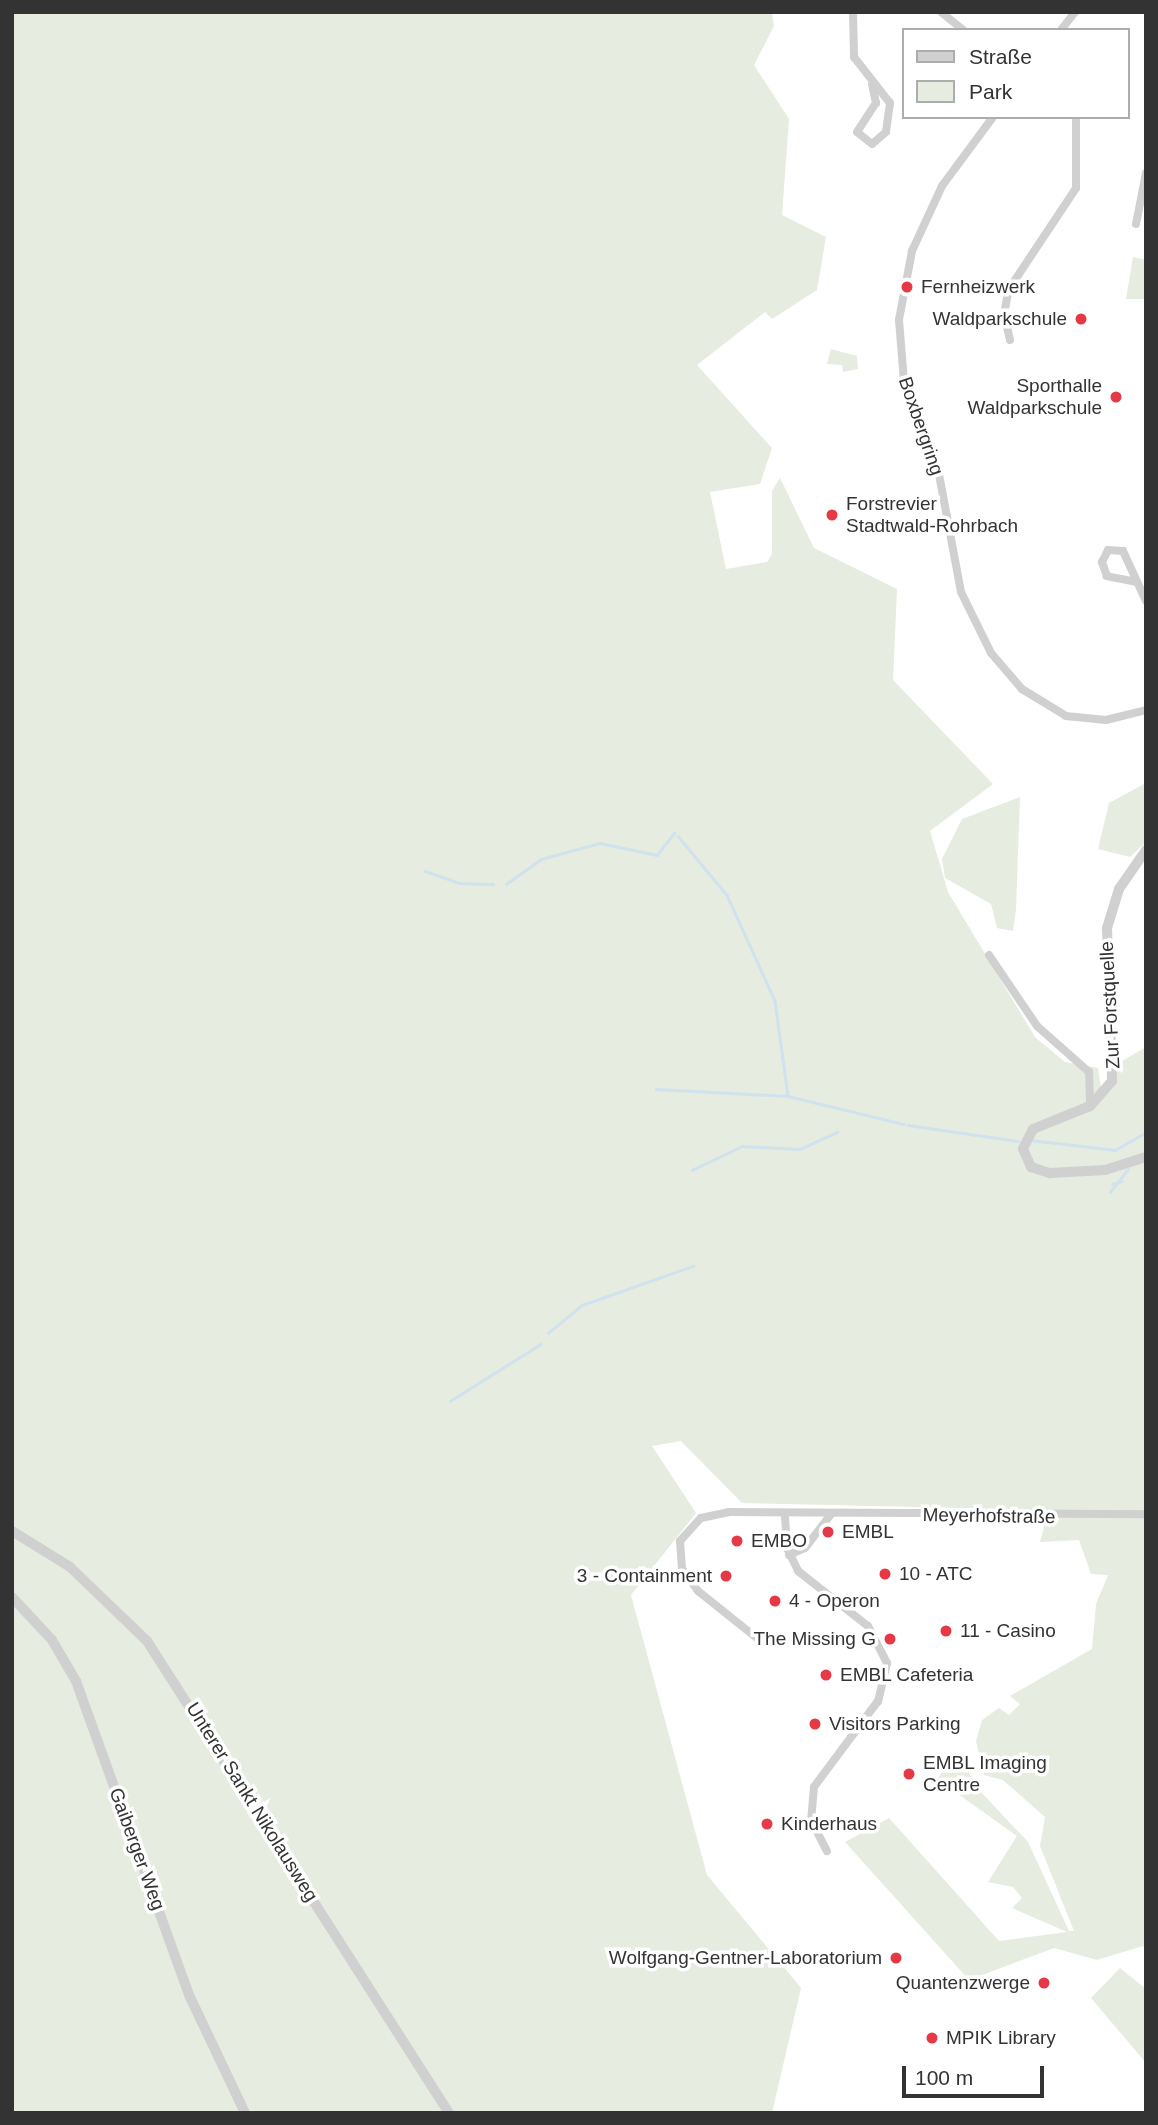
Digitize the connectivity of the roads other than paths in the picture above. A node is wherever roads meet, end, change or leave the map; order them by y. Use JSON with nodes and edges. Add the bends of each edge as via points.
{"nodes":[{"id":1,"x":853,"y":12,"type":"edge"},
{"id":2,"x":941,"y":12,"type":"edge"},
{"id":3,"x":961,"y":28,"type":"edge"},
{"id":4,"x":872,"y":84,"type":"junction"},
{"id":5,"x":992,"y":119,"type":"edge"},
{"id":6,"x":1076,"y":119,"type":"edge"},
{"id":7,"x":1146,"y":173,"type":"edge"},
{"id":8,"x":1136,"y":223,"type":"dead end"},
{"id":9,"x":1010,"y":340,"type":"dead end"},
{"id":10,"x":1137,"y":582,"type":"junction"},
{"id":11,"x":1146,"y":601,"type":"edge"},
{"id":12,"x":1146,"y":710,"type":"edge"},
{"id":13,"x":1146,"y":850,"type":"edge"},
{"id":14,"x":989,"y":955,"type":"dead end"},
{"id":15,"x":1090,"y":1106,"type":"junction"},
{"id":16,"x":1146,"y":1157,"type":"edge"},
{"id":17,"x":832,"y":1513,"type":"junction"},
{"id":18,"x":1146,"y":1514,"type":"edge"},
{"id":19,"x":785,"y":1517,"type":"junction"},
{"id":20,"x":12,"y":1531,"type":"edge"},
{"id":21,"x":789,"y":1555,"type":"junction"},
{"id":22,"x":12,"y":1597,"type":"edge"},
{"id":23,"x":758,"y":1639,"type":"dead end"},
{"id":24,"x":827,"y":1851,"type":"dead end"},
{"id":25,"x":245,"y":2113,"type":"edge"},
{"id":26,"x":449,"y":2113,"type":"edge"}],
"edges":[{"from":1,"to":4,"type":"street","via":[[854,57]]},
{"from":2,"to":3,"type":"street"},
{"from":4,"to":4,"type":"street","via":[[876,103],[857,132],[872,144],[886,132],[891,109]]},
{"from":5,"to":12,"type":"street","name":"Boxbergring","via":[[942,186],[915,243],[899,320],[904,382],[938,469],[961,592],[991,653],[1022,689],[1066,716],[1106,720]]},
{"from":6,"to":9,"type":"street","via":[[1076,188],[1009,289],[1004,314]]},
{"from":7,"to":8,"type":"street"},
{"from":10,"to":10,"type":"street","via":[[1123,551],[1108,550],[1102,562],[1107,576]]},
{"from":10,"to":11,"type":"street"},
{"from":13,"to":15,"type":"street","name":"Zur Forstquelle","via":[[1110,911],[1105,957],[1115,1069],[1107,1090]]},
{"from":14,"to":15,"type":"street","via":[[1037,1026],[1090,1072]]},
{"from":15,"to":16,"type":"street","name":"Zur Forstquelle","via":[[1031,1132],[1023,1145],[1028,1164],[1045,1172],[1096,1171]]},
{"from":17,"to":18,"type":"street","name":"Meyerhofstraße"},
{"from":17,"to":19,"type":"street","name":"Meyerhofstraße"},
{"from":17,"to":21,"type":"street","via":[[805,1548]]},
{"from":19,"to":21,"type":"street"},
{"from":19,"to":23,"type":"street","name":"Meyerhofstraße","via":[[708,1515],[688,1527],[678,1546],[693,1586]]},
{"from":20,"to":26,"type":"street","name":"Unterer Sankt Nikolausweg","via":[[70,1567],[147,1641]]},
{"from":21,"to":24,"type":"street","via":[[806,1579],[868,1626],[887,1663],[878,1701],[814,1787],[811,1820]]},
{"from":22,"to":25,"type":"street","name":"Gaiberger Weg","via":[[52,1640],[81,1692],[190,1997]]}]}
